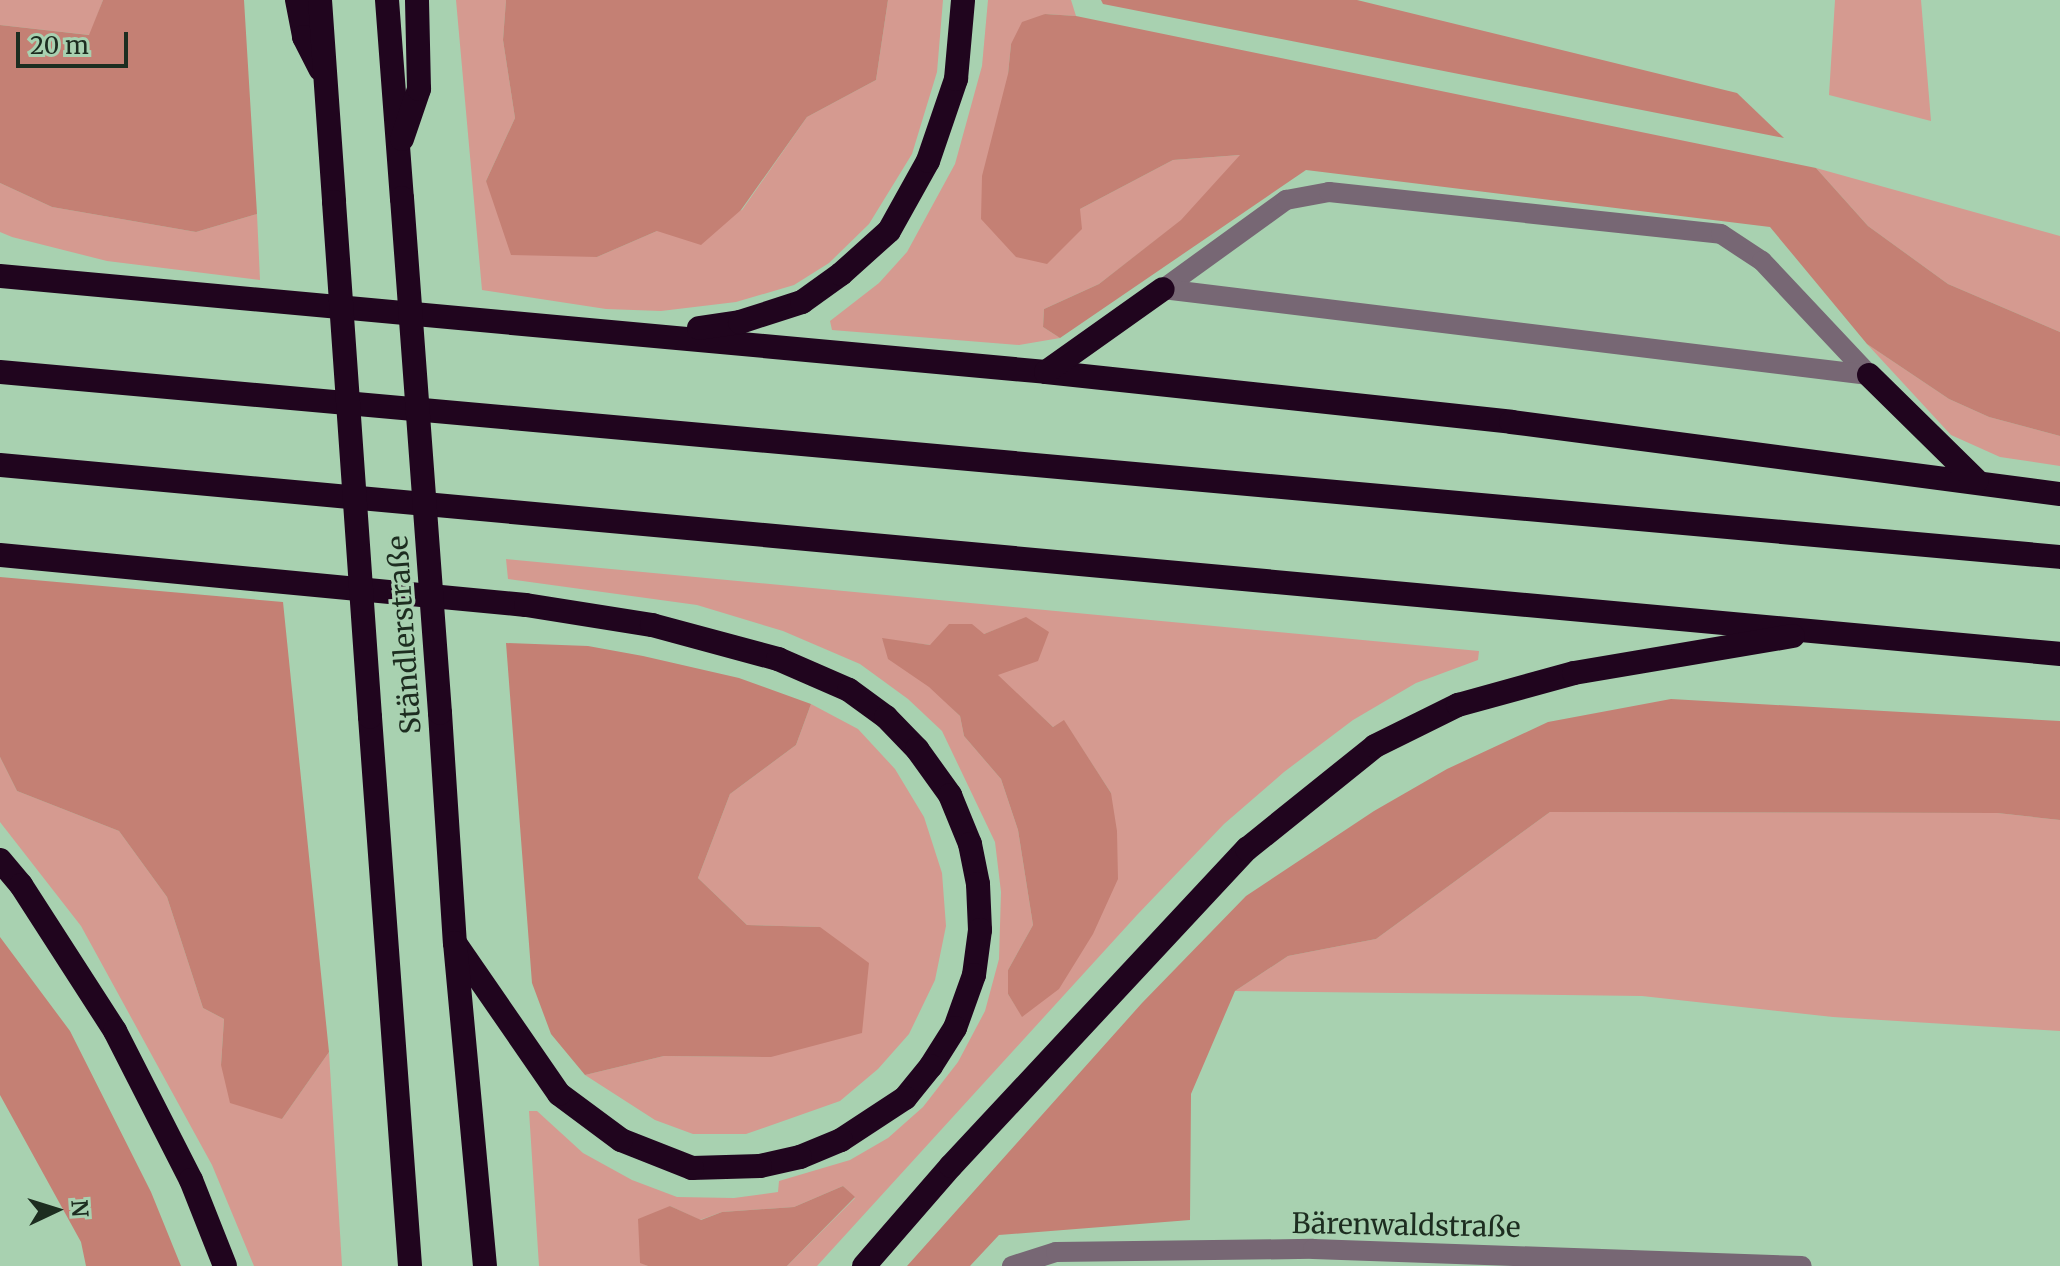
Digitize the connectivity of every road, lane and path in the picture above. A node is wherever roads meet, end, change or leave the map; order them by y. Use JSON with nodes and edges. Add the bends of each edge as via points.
{"nodes":[{"id":1,"x":297,"y":0,"type":"edge"},
{"id":2,"x":320,"y":0,"type":"edge"},
{"id":3,"x":387,"y":0,"type":"edge"},
{"id":4,"x":417,"y":0,"type":"edge"},
{"id":5,"x":963,"y":0,"type":"edge"},
{"id":6,"x":325,"y":80,"type":"junction"},
{"id":7,"x":398,"y":153,"type":"junction"},
{"id":8,"x":0,"y":258,"type":"edge"},
{"id":9,"x":0,"y":276,"type":"edge"},
{"id":10,"x":42,"y":279,"type":"junction"},
{"id":11,"x":1163,"y":289,"type":"junction"},
{"id":12,"x":657,"y":334,"type":"junction"},
{"id":13,"x":0,"y":372,"type":"edge"},
{"id":14,"x":1046,"y":372,"type":"junction"},
{"id":15,"x":1869,"y":375,"type":"junction"},
{"id":16,"x":0,"y":465,"type":"edge"},
{"id":17,"x":1977,"y":481,"type":"junction"},
{"id":18,"x":2060,"y":494,"type":"edge"},
{"id":19,"x":0,"y":555,"type":"edge"},
{"id":20,"x":2060,"y":557,"type":"edge"},
{"id":21,"x":1827,"y":630,"type":"junction"},
{"id":22,"x":2060,"y":654,"type":"edge"},
{"id":23,"x":0,"y":860,"type":"edge"},
{"id":24,"x":455,"y":943,"type":"junction"},
{"id":25,"x":225,"y":1266,"type":"edge"},
{"id":26,"x":410,"y":1266,"type":"edge"},
{"id":27,"x":485,"y":1266,"type":"edge"},
{"id":28,"x":864,"y":1266,"type":"edge"},
{"id":29,"x":1012,"y":1266,"type":"edge"},
{"id":30,"x":1802,"y":1266,"type":"edge"}],
"edges":[{"from":1,"to":6,"type":"highway","via":[[304,37]]},
{"from":2,"to":6,"type":"highway","name":"Ständlerstraße"},
{"from":3,"to":7,"type":"highway","name":"Ständlerstraße"},
{"from":4,"to":7,"type":"highway","via":[[419,89]]},
{"from":5,"to":12,"type":"highway","via":[[956,79],[928,161],[889,231],[802,302],[740,322]]},
{"from":6,"to":26,"type":"highway","name":"Ständlerstraße","bridge":true},
{"from":7,"to":24,"type":"highway","name":"Ständlerstraße","bridge":true},
{"from":8,"to":10,"type":"highway"},
{"from":9,"to":10,"type":"highway"},
{"from":10,"to":12,"type":"highway"},
{"from":11,"to":14,"type":"highway"},
{"from":11,"to":15,"type":"street"},
{"from":11,"to":15,"type":"street","via":[[1286,200],[1329,192],[1721,234],[1762,261]]},
{"from":12,"to":14,"type":"highway"},
{"from":13,"to":20,"type":"highway"},
{"from":14,"to":17,"type":"highway","via":[[1511,422]]},
{"from":15,"to":17,"type":"highway"},
{"from":16,"to":21,"type":"highway"},
{"from":17,"to":18,"type":"highway"},
{"from":19,"to":24,"type":"highway","via":[[526,605],[652,625],[778,659],[849,690],[917,749],[950,795],[970,844],[978,884],[980,930],[974,975],[955,1028],[931,1066],[905,1098],[841,1140],[760,1166],[692,1168],[621,1140],[559,1094]]},
{"from":21,"to":22,"type":"highway"},
{"from":21,"to":28,"type":"highway","via":[[1574,673],[1458,705],[1375,746],[1247,849]]},
{"from":23,"to":25,"type":"highway","via":[[115,1031],[191,1180]]},
{"from":24,"to":27,"type":"highway","name":"Ständlerstraße"},
{"from":29,"to":30,"type":"street","name":"Bärenwaldstraße","via":[[1056,1252],[1313,1249]]}]}
